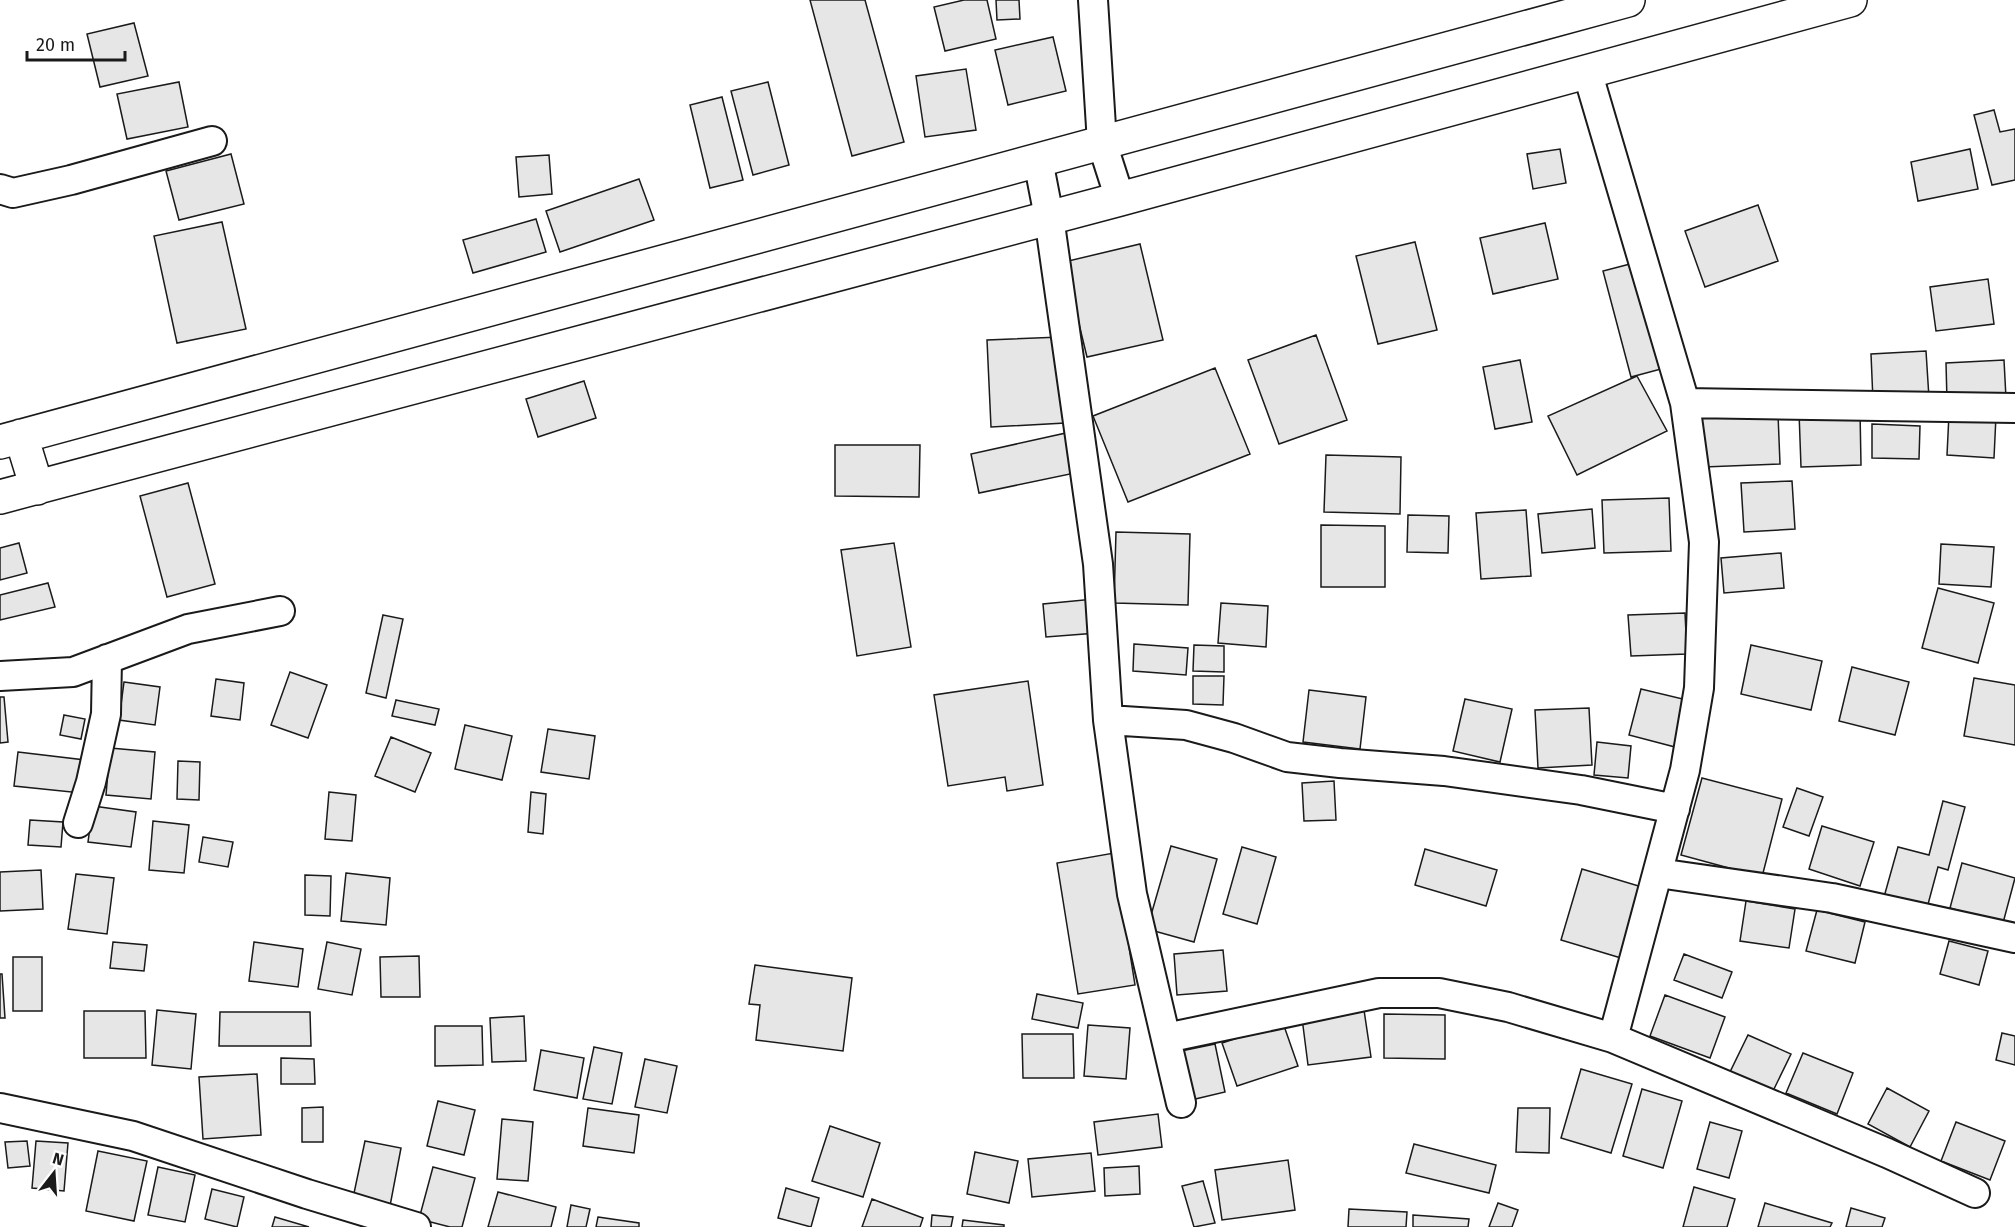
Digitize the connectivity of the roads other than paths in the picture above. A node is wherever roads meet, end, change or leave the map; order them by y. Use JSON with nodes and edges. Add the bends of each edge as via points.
{"nodes":[{"id":1,"x":1093,"y":0,"type":"edge"},
{"id":2,"x":1628,"y":0,"type":"edge"},
{"id":3,"x":1850,"y":0,"type":"edge"},
{"id":4,"x":1587,"y":71,"type":"junction"},
{"id":5,"x":212,"y":141,"type":"dead end"},
{"id":6,"x":1102,"y":144,"type":"junction"},
{"id":7,"x":1038,"y":160,"type":"junction"},
{"id":8,"x":0,"y":189,"type":"edge"},
{"id":9,"x":1120,"y":199,"type":"junction"},
{"id":10,"x":1049,"y":217,"type":"junction"},
{"id":11,"x":1685,"y":403,"type":"junction"},
{"id":12,"x":2015,"y":408,"type":"edge"},
{"id":13,"x":11,"y":439,"type":"edge"},
{"id":14,"x":37,"y":488,"type":"junction"},
{"id":15,"x":0,"y":497,"type":"edge"},
{"id":16,"x":280,"y":611,"type":"dead end"},
{"id":17,"x":107,"y":659,"type":"junction"},
{"id":18,"x":0,"y":676,"type":"edge"},
{"id":19,"x":1108,"y":720,"type":"junction"},
{"id":20,"x":1675,"y":809,"type":"junction"},
{"id":21,"x":78,"y":823,"type":"dead end"},
{"id":22,"x":1658,"y":873,"type":"junction"},
{"id":23,"x":2015,"y":938,"type":"edge"},
{"id":24,"x":1166,"y":1038,"type":"junction"},
{"id":25,"x":1613,"y":1038,"type":"junction"},
{"id":26,"x":1181,"y":1103,"type":"dead end"},
{"id":27,"x":0,"y":1108,"type":"edge"},
{"id":28,"x":1975,"y":1193,"type":"dead end"},
{"id":29,"x":400,"y":1225,"type":"edge"}],
"edges":[{"from":1,"to":6,"type":"street"},
{"from":2,"to":6,"type":"main road"},
{"from":3,"to":4,"type":"main road"},
{"from":4,"to":9,"type":"main road"},
{"from":4,"to":11,"type":"street"},
{"from":5,"to":8,"type":"street","via":[[71,180],[13,193]]},
{"from":6,"to":7,"type":"main road"},
{"from":6,"to":9,"type":"street"},
{"from":7,"to":10,"type":"street"},
{"from":7,"to":13,"type":"main road"},
{"from":9,"to":10,"type":"main road"},
{"from":10,"to":14,"type":"main road"},
{"from":10,"to":19,"type":"street","via":[[1098,564]]},
{"from":11,"to":12,"type":"street"},
{"from":11,"to":20,"type":"street","via":[[1704,542],[1699,688]]},
{"from":13,"to":14,"type":"main road"},
{"from":14,"to":15,"type":"main road"},
{"from":16,"to":17,"type":"street","via":[[188,629]]},
{"from":17,"to":18,"type":"street","via":[[73,672]]},
{"from":17,"to":21,"type":"street","via":[[106,714]]},
{"from":19,"to":20,"type":"street","via":[[1186,725],[1287,757],[1444,771],[1581,790]]},
{"from":19,"to":24,"type":"street","via":[[1131,894]]},
{"from":20,"to":22,"type":"street"},
{"from":22,"to":23,"type":"street","via":[[1832,898]]},
{"from":22,"to":25,"type":"street"},
{"from":24,"to":25,"type":"street","via":[[1379,993],[1439,993],[1508,1007]]},
{"from":24,"to":26,"type":"street"},
{"from":25,"to":28,"type":"street"},
{"from":27,"to":29,"type":"street","via":[[133,1136]]}]}
